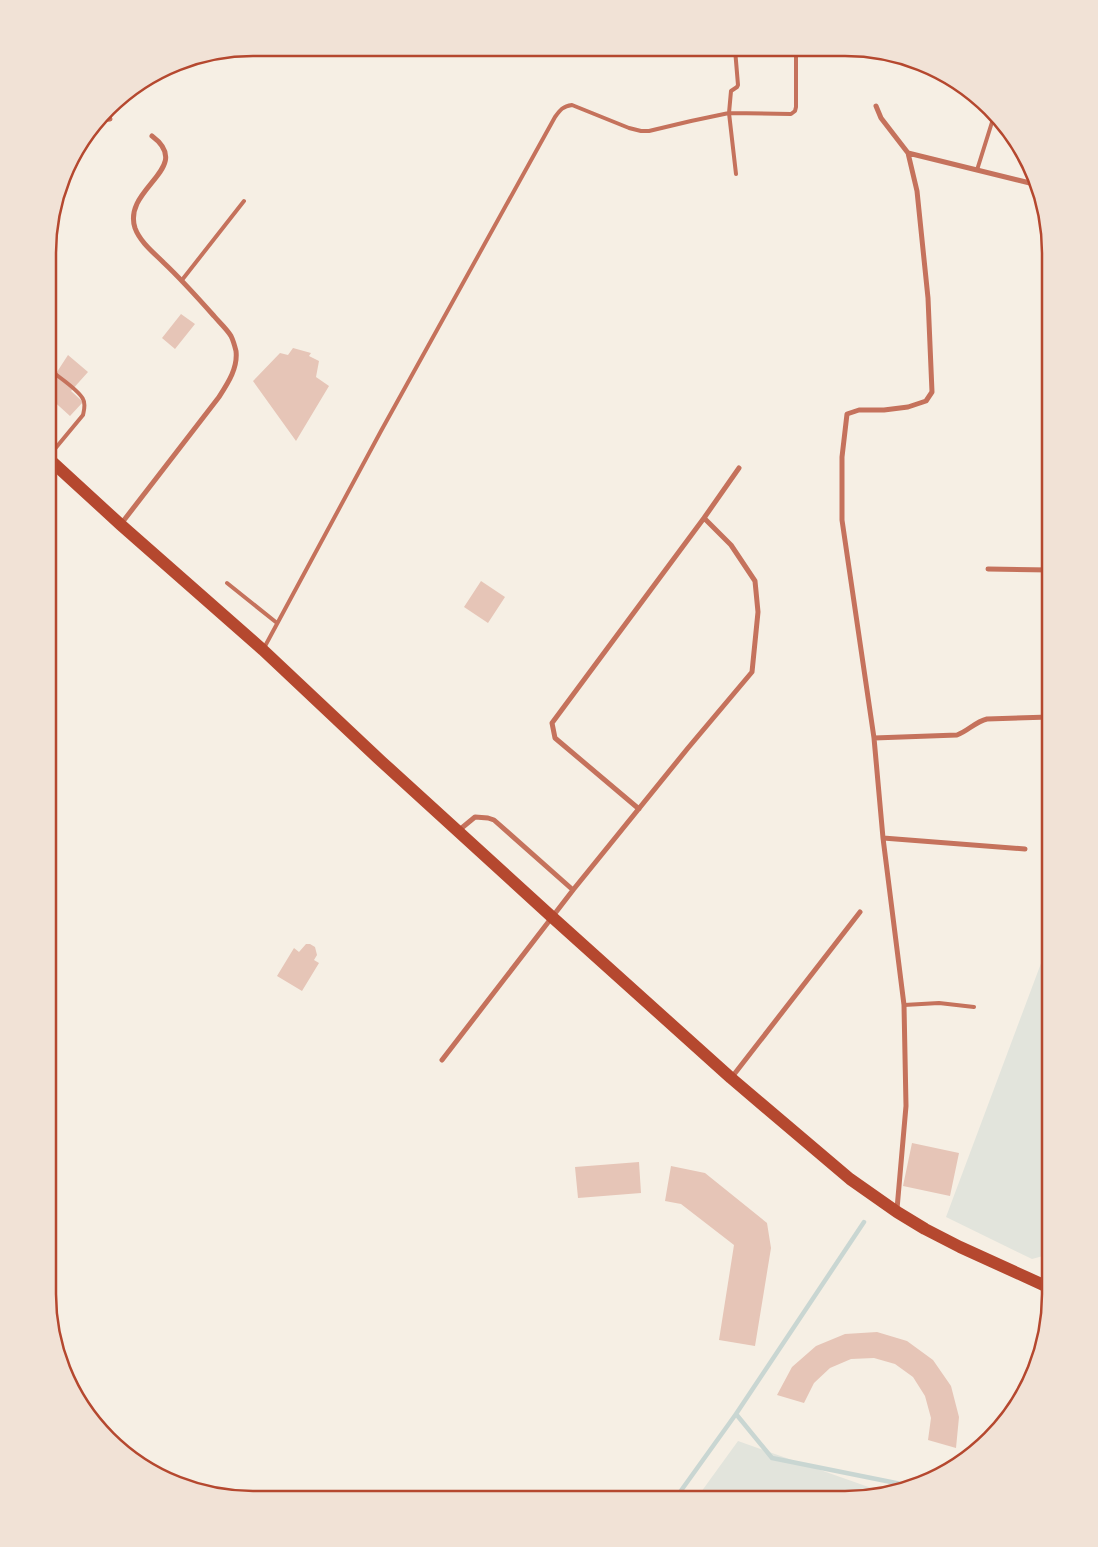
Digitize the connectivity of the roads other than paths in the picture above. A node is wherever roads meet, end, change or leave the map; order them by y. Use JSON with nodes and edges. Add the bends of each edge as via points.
{"nodes":[{"id":1,"x":736,"y":56,"type":"edge"},
{"id":2,"x":796,"y":56,"type":"edge"},
{"id":3,"x":876,"y":106,"type":"dead end"},
{"id":4,"x":729,"y":113,"type":"junction"},
{"id":5,"x":992,"y":122,"type":"edge"},
{"id":6,"x":152,"y":136,"type":"dead end"},
{"id":7,"x":908,"y":153,"type":"junction"},
{"id":8,"x":977,"y":170,"type":"junction"},
{"id":9,"x":736,"y":174,"type":"dead end"},
{"id":10,"x":1029,"y":183,"type":"edge"},
{"id":11,"x":244,"y":201,"type":"dead end"},
{"id":12,"x":182,"y":280,"type":"junction"},
{"id":13,"x":56,"y":375,"type":"edge"},
{"id":14,"x":56,"y":449,"type":"edge"},
{"id":15,"x":56,"y":465,"type":"edge"},
{"id":16,"x":739,"y":468,"type":"dead end"},
{"id":17,"x":704,"y":518,"type":"junction"},
{"id":18,"x":121,"y":525,"type":"junction"},
{"id":19,"x":988,"y":569,"type":"dead end"},
{"id":20,"x":1042,"y":570,"type":"edge"},
{"id":21,"x":226,"y":583,"type":"dead end"},
{"id":22,"x":277,"y":623,"type":"junction"},
{"id":23,"x":263,"y":650,"type":"junction"},
{"id":24,"x":1042,"y":717,"type":"edge"},
{"id":25,"x":874,"y":738,"type":"junction"},
{"id":26,"x":639,"y":808,"type":"junction"},
{"id":27,"x":458,"y":831,"type":"junction"},
{"id":28,"x":883,"y":838,"type":"junction"},
{"id":29,"x":1025,"y":849,"type":"dead end"},
{"id":30,"x":573,"y":890,"type":"junction"},
{"id":31,"x":860,"y":912,"type":"dead end"},
{"id":32,"x":552,"y":917,"type":"junction"},
{"id":33,"x":904,"y":1005,"type":"junction"},
{"id":34,"x":974,"y":1006,"type":"dead end"},
{"id":35,"x":442,"y":1060,"type":"dead end"},
{"id":36,"x":731,"y":1078,"type":"junction"},
{"id":37,"x":897,"y":1212,"type":"junction"},
{"id":38,"x":1042,"y":1284,"type":"edge"}],
"edges":[{"from":1,"to":4,"type":"lane","via":[[738,85],[731,91]]},
{"from":2,"to":4,"type":"lane","via":[[795,111],[791,114]]},
{"from":3,"to":7,"type":"street","via":[[881,118]]},
{"from":4,"to":9,"type":"lane"},
{"from":4,"to":22,"type":"lane","via":[[641,131],[572,105],[561,110]]},
{"from":5,"to":8,"type":"lane"},
{"from":6,"to":12,"type":"street","via":[[161,143],[165,160],[161,172],[137,202],[135,228],[146,245]]},
{"from":7,"to":8,"type":"street"},
{"from":7,"to":25,"type":"street","via":[[918,201],[928,298],[932,392],[926,401],[908,407],[859,410],[847,414],[842,457],[842,520]]},
{"from":8,"to":10,"type":"street"},
{"from":11,"to":12,"type":"lane"},
{"from":12,"to":18,"type":"street","via":[[231,337],[236,351],[234,367],[219,397]]},
{"from":13,"to":14,"type":"lane","via":[[79,393],[85,408]]},
{"from":15,"to":18,"type":"highway"},
{"from":16,"to":17,"type":"street"},
{"from":17,"to":26,"type":"street","via":[[731,545],[755,581],[758,612],[752,672]]},
{"from":17,"to":26,"type":"street","via":[[552,723],[555,738]]},
{"from":18,"to":23,"type":"highway"},
{"from":19,"to":20,"type":"street"},
{"from":21,"to":22,"type":"lane"},
{"from":22,"to":23,"type":"lane"},
{"from":23,"to":27,"type":"highway"},
{"from":24,"to":25,"type":"street","via":[[987,719],[957,735]]},
{"from":25,"to":28,"type":"street"},
{"from":26,"to":30,"type":"street"},
{"from":27,"to":30,"type":"street","via":[[475,817],[494,820]]},
{"from":27,"to":32,"type":"highway"},
{"from":28,"to":29,"type":"street"},
{"from":28,"to":33,"type":"street"},
{"from":30,"to":32,"type":"street"},
{"from":31,"to":36,"type":"street"},
{"from":32,"to":35,"type":"street"},
{"from":32,"to":36,"type":"highway"},
{"from":33,"to":34,"type":"lane"},
{"from":33,"to":37,"type":"street","via":[[906,1106]]},
{"from":36,"to":37,"type":"highway","via":[[850,1179]]},
{"from":37,"to":38,"type":"highway","via":[[960,1247]]}]}
